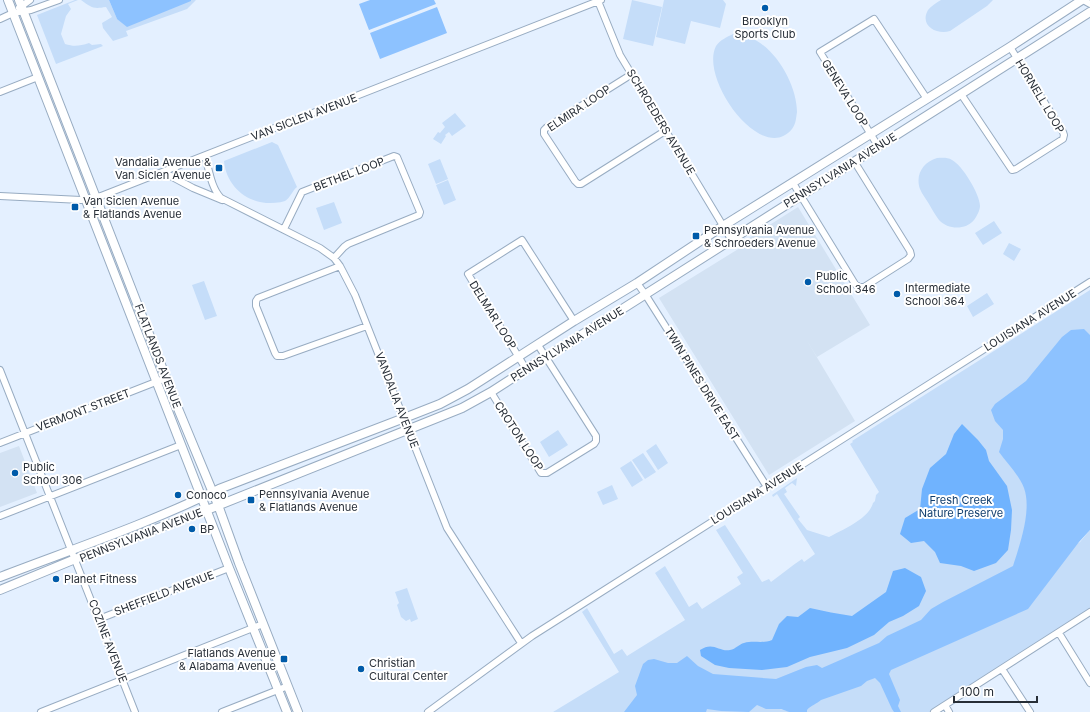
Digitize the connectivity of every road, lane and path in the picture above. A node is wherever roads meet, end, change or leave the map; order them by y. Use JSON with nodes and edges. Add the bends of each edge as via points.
{"nodes":[{"id":1,"x":8,"y":0,"type":"edge"},
{"id":2,"x":30,"y":0,"type":"edge"},
{"id":3,"x":59,"y":0,"type":"edge"},
{"id":4,"x":600,"y":0,"type":"edge"},
{"id":5,"x":1083,"y":0,"type":"edge"},
{"id":6,"x":1090,"y":4,"type":"edge"},
{"id":7,"x":21,"y":6,"type":"edge"},
{"id":8,"x":1090,"y":12,"type":"edge"},
{"id":9,"x":13,"y":13,"type":"junction"},
{"id":10,"x":0,"y":18,"type":"edge"},
{"id":11,"x":1010,"y":47,"type":"junction"},
{"id":12,"x":1017,"y":58,"type":"junction"},
{"id":13,"x":632,"y":74,"type":"junction"},
{"id":14,"x":38,"y":77,"type":"junction"},
{"id":15,"x":0,"y":92,"type":"edge"},
{"id":16,"x":961,"y":94,"type":"junction"},
{"id":17,"x":927,"y":99,"type":"junction"},
{"id":18,"x":666,"y":130,"type":"junction"},
{"id":19,"x":871,"y":134,"type":"junction"},
{"id":20,"x":878,"y":146,"type":"junction"},
{"id":21,"x":205,"y":156,"type":"junction"},
{"id":22,"x":854,"y":162,"type":"junction"},
{"id":23,"x":164,"y":172,"type":"junction"},
{"id":24,"x":793,"y":183,"type":"junction"},
{"id":25,"x":801,"y":195,"type":"junction"},
{"id":26,"x":0,"y":196,"type":"edge"},
{"id":27,"x":96,"y":197,"type":"junction"},
{"id":28,"x":86,"y":199,"type":"junction"},
{"id":29,"x":229,"y":202,"type":"junction"},
{"id":30,"x":723,"y":226,"type":"junction"},
{"id":31,"x":284,"y":229,"type":"junction"},
{"id":32,"x":731,"y":239,"type":"junction"},
{"id":33,"x":334,"y":258,"type":"junction"},
{"id":34,"x":340,"y":266,"type":"junction"},
{"id":35,"x":1090,"y":282,"type":"edge"},
{"id":36,"x":637,"y":283,"type":"junction"},
{"id":37,"x":645,"y":294,"type":"junction"},
{"id":38,"x":574,"y":321,"type":"junction"},
{"id":39,"x":367,"y":326,"type":"junction"},
{"id":40,"x":538,"y":345,"type":"junction"},
{"id":41,"x":519,"y":357,"type":"junction"},
{"id":42,"x":545,"y":357,"type":"junction"},
{"id":43,"x":526,"y":369,"type":"junction"},
{"id":44,"x":0,"y":370,"type":"edge"},
{"id":45,"x":166,"y":378,"type":"junction"},
{"id":46,"x":156,"y":382,"type":"junction"},
{"id":47,"x":491,"y":392,"type":"junction"},
{"id":48,"x":404,"y":418,"type":"junction"},
{"id":49,"x":408,"y":429,"type":"junction"},
{"id":50,"x":25,"y":433,"type":"junction"},
{"id":51,"x":0,"y":443,"type":"edge"},
{"id":52,"x":182,"y":445,"type":"junction"},
{"id":53,"x":767,"y":487,"type":"junction"},
{"id":54,"x":213,"y":492,"type":"junction"},
{"id":55,"x":50,"y":497,"type":"junction"},
{"id":56,"x":202,"y":498,"type":"junction"},
{"id":57,"x":218,"y":505,"type":"junction"},
{"id":58,"x":207,"y":510,"type":"junction"},
{"id":59,"x":0,"y":516,"type":"edge"},
{"id":60,"x":72,"y":549,"type":"junction"},
{"id":61,"x":76,"y":560,"type":"junction"},
{"id":62,"x":229,"y":568,"type":"junction"},
{"id":63,"x":0,"y":577,"type":"edge"},
{"id":64,"x":0,"y":590,"type":"edge"},
{"id":65,"x":1090,"y":612,"type":"edge"},
{"id":66,"x":99,"y":619,"type":"junction"},
{"id":67,"x":263,"y":624,"type":"junction"},
{"id":68,"x":253,"y":628,"type":"junction"},
{"id":69,"x":1058,"y":633,"type":"junction"},
{"id":70,"x":521,"y":644,"type":"junction"},
{"id":71,"x":1002,"y":669,"type":"junction"},
{"id":72,"x":123,"y":680,"type":"junction"},
{"id":73,"x":1090,"y":683,"type":"edge"},
{"id":74,"x":288,"y":686,"type":"junction"},
{"id":75,"x":278,"y":690,"type":"junction"},
{"id":76,"x":945,"y":705,"type":"junction"},
{"id":77,"x":40,"y":712,"type":"edge"},
{"id":78,"x":136,"y":712,"type":"edge"},
{"id":79,"x":222,"y":712,"type":"edge"},
{"id":80,"x":287,"y":712,"type":"edge"},
{"id":81,"x":298,"y":712,"type":"edge"},
{"id":82,"x":428,"y":712,"type":"edge"},
{"id":83,"x":934,"y":712,"type":"edge"},
{"id":84,"x":949,"y":712,"type":"edge"},
{"id":85,"x":1030,"y":712,"type":"edge"}],
"edges":[{"from":1,"to":9,"type":"main road","name":"FLATLANDS AVENUE"},
{"from":2,"to":7,"type":"street"},
{"from":3,"to":7,"type":"street","via":[[31,10]]},
{"from":4,"to":13,"type":"street","name":"SCHROEDERS AVENUE","via":[[620,55]]},
{"from":4,"to":21,"type":"street","name":"VAN SICLEN AVENUE"},
{"from":5,"to":6,"type":"street"},
{"from":5,"to":11,"type":"main road","name":"PENNSYLVANIA AVENUE"},
{"from":7,"to":9,"type":"street"},
{"from":7,"to":27,"type":"main road","name":"FLATLANDS AVENUE"},
{"from":8,"to":12,"type":"main road","name":"PENNSYLVANIA AVENUE"},
{"from":9,"to":10,"type":"street"},
{"from":9,"to":14,"type":"main road","name":"FLATLANDS AVENUE"},
{"from":11,"to":12,"type":"street","name":"HORNELL LOOP"},
{"from":11,"to":17,"type":"main road","name":"PENNSYLVANIA AVENUE"},
{"from":12,"to":16,"type":"main road","name":"PENNSYLVANIA AVENUE"},
{"from":12,"to":16,"type":"street","name":"HORNELL LOOP","via":[[1064,135],[1063,139],[1012,170]]},
{"from":13,"to":18,"type":"street","name":"SCHROEDERS AVENUE"},
{"from":13,"to":18,"type":"street","name":"ELMIRA LOOP","via":[[546,128],[544,134],[575,181],[581,184]]},
{"from":14,"to":15,"type":"street"},
{"from":14,"to":28,"type":"main road","name":"FLATLANDS AVENUE"},
{"from":16,"to":20,"type":"main road","name":"PENNSYLVANIA AVENUE"},
{"from":17,"to":19,"type":"main road","name":"PENNSYLVANIA AVENUE"},
{"from":17,"to":19,"type":"street","name":"GENEVA LOOP","via":[[874,19],[820,52]]},
{"from":18,"to":30,"type":"street","name":"SCHROEDERS AVENUE"},
{"from":19,"to":20,"type":"street","name":"GENEVA LOOP"},
{"from":19,"to":24,"type":"main road","name":"PENNSYLVANIA AVENUE"},
{"from":20,"to":22,"type":"main road","name":"PENNSYLVANIA AVENUE"},
{"from":21,"to":23,"type":"street","name":"VAN SICLEN AVENUE"},
{"from":21,"to":29,"type":"street","name":"VANDALIA AVENUE","via":[[216,191],[221,198]]},
{"from":22,"to":25,"type":"main road","name":"PENNSYLVANIA AVENUE"},
{"from":22,"to":25,"type":"street","via":[[911,255],[864,287],[855,284]]},
{"from":23,"to":27,"type":"street","name":"VAN SICLEN AVENUE"},
{"from":23,"to":29,"type":"street","name":"VANDALIA AVENUE","via":[[199,191]]},
{"from":24,"to":25,"type":"street"},
{"from":24,"to":30,"type":"main road","name":"PENNSYLVANIA AVENUE"},
{"from":25,"to":32,"type":"main road","name":"PENNSYLVANIA AVENUE"},
{"from":26,"to":28,"type":"street","name":"VAN SICLEN AVENUE"},
{"from":27,"to":28,"type":"street","name":"VAN SICLEN AVENUE"},
{"from":27,"to":45,"type":"main road","name":"FLATLANDS AVENUE"},
{"from":28,"to":46,"type":"main road","name":"FLATLANDS AVENUE"},
{"from":29,"to":31,"type":"street","name":"VANDALIA AVENUE"},
{"from":30,"to":32,"type":"street","name":"SCHROEDERS AVENUE"},
{"from":30,"to":36,"type":"main road","name":"PENNSYLVANIA AVENUE"},
{"from":31,"to":33,"type":"street","name":"VANDALIA AVENUE"},
{"from":31,"to":33,"type":"street","name":"BETHEL LOOP","via":[[302,192],[397,157],[419,215],[348,244]]},
{"from":32,"to":37,"type":"main road","name":"PENNSYLVANIA AVENUE"},
{"from":33,"to":34,"type":"street","name":"VANDALIA AVENUE"},
{"from":34,"to":39,"type":"street","name":"VANDALIA AVENUE","via":[[355,294]]},
{"from":34,"to":39,"type":"street","via":[[258,298],[256,306],[275,353],[277,356],[283,356]]},
{"from":35,"to":53,"type":"street","name":"LOUISIANA AVENUE"},
{"from":36,"to":37,"type":"street","name":"TWIN PINES DRIVE EAST"},
{"from":36,"to":38,"type":"main road","name":"PENNSYLVANIA AVENUE"},
{"from":37,"to":42,"type":"main road","name":"PENNSYLVANIA AVENUE"},
{"from":37,"to":53,"type":"street","name":"TWIN PINES DRIVE EAST"},
{"from":38,"to":40,"type":"main road","name":"PENNSYLVANIA AVENUE"},
{"from":38,"to":41,"type":"street","name":"DELMAR LOOP","via":[[522,240],[468,274]]},
{"from":39,"to":48,"type":"street","name":"VANDALIA AVENUE"},
{"from":40,"to":41,"type":"main road","name":"PENNSYLVANIA AVENUE"},
{"from":40,"to":42,"type":"street","name":"CROTON LOOP"},
{"from":41,"to":43,"type":"street","name":"DELMAR LOOP"},
{"from":41,"to":48,"type":"main road","name":"PENNSYLVANIA AVENUE","via":[[455,397]]},
{"from":42,"to":43,"type":"main road","name":"PENNSYLVANIA AVENUE"},
{"from":42,"to":47,"type":"street","name":"CROTON LOOP","via":[[596,436],[594,444],[547,473],[541,473]]},
{"from":43,"to":47,"type":"main road","name":"PENNSYLVANIA AVENUE"},
{"from":44,"to":50,"type":"street","name":"COZINE AVENUE"},
{"from":45,"to":46,"type":"street","name":"VERMONT STREET"},
{"from":45,"to":54,"type":"main road","name":"FLATLANDS AVENUE"},
{"from":46,"to":50,"type":"street","name":"VERMONT STREET"},
{"from":46,"to":52,"type":"main road","name":"FLATLANDS AVENUE"},
{"from":47,"to":49,"type":"main road","name":"PENNSYLVANIA AVENUE","via":[[462,408]]},
{"from":48,"to":49,"type":"street","name":"VANDALIA AVENUE"},
{"from":48,"to":54,"type":"main road","name":"PENNSYLVANIA AVENUE"},
{"from":49,"to":57,"type":"main road","name":"PENNSYLVANIA AVENUE"},
{"from":49,"to":70,"type":"street","name":"VANDALIA AVENUE","via":[[447,528]]},
{"from":50,"to":51,"type":"street","name":"VERMONT STREET"},
{"from":50,"to":55,"type":"street","name":"COZINE AVENUE"},
{"from":52,"to":55,"type":"street"},
{"from":52,"to":56,"type":"main road","name":"FLATLANDS AVENUE"},
{"from":53,"to":70,"type":"street","name":"LOUISIANA AVENUE"},
{"from":54,"to":56,"type":"main road","name":"PENNSYLVANIA AVENUE"},
{"from":54,"to":57,"type":"main road","name":"FLATLANDS AVENUE"},
{"from":55,"to":59,"type":"street"},
{"from":55,"to":60,"type":"street","name":"COZINE AVENUE"},
{"from":56,"to":58,"type":"main road","name":"FLATLANDS AVENUE"},
{"from":56,"to":60,"type":"main road","name":"PENNSYLVANIA AVENUE"},
{"from":57,"to":58,"type":"main road","name":"PENNSYLVANIA AVENUE"},
{"from":57,"to":67,"type":"main road","name":"FLATLANDS AVENUE"},
{"from":58,"to":61,"type":"main road","name":"PENNSYLVANIA AVENUE"},
{"from":58,"to":62,"type":"main road","name":"FLATLANDS AVENUE"},
{"from":60,"to":61,"type":"street","name":"COZINE AVENUE"},
{"from":60,"to":63,"type":"main road","name":"PENNSYLVANIA AVENUE"},
{"from":61,"to":64,"type":"main road","name":"PENNSYLVANIA AVENUE"},
{"from":61,"to":66,"type":"street","name":"COZINE AVENUE"},
{"from":62,"to":66,"type":"street","name":"SHEFFIELD AVENUE"},
{"from":62,"to":68,"type":"main road","name":"FLATLANDS AVENUE"},
{"from":65,"to":69,"type":"street"},
{"from":66,"to":72,"type":"street","name":"COZINE AVENUE"},
{"from":67,"to":68,"type":"street"},
{"from":67,"to":74,"type":"main road","name":"FLATLANDS AVENUE"},
{"from":68,"to":72,"type":"street"},
{"from":68,"to":75,"type":"main road","name":"FLATLANDS AVENUE"},
{"from":69,"to":71,"type":"street"},
{"from":69,"to":73,"type":"street"},
{"from":70,"to":82,"type":"street","name":"LOUISIANA AVENUE"},
{"from":71,"to":76,"type":"street"},
{"from":71,"to":85,"type":"street"},
{"from":72,"to":77,"type":"street"},
{"from":72,"to":78,"type":"street","name":"COZINE AVENUE"},
{"from":74,"to":75,"type":"street"},
{"from":74,"to":81,"type":"main road","name":"FLATLANDS AVENUE"},
{"from":75,"to":79,"type":"street"},
{"from":75,"to":80,"type":"main road","name":"FLATLANDS AVENUE"},
{"from":76,"to":83,"type":"street"},
{"from":76,"to":84,"type":"street"}]}
